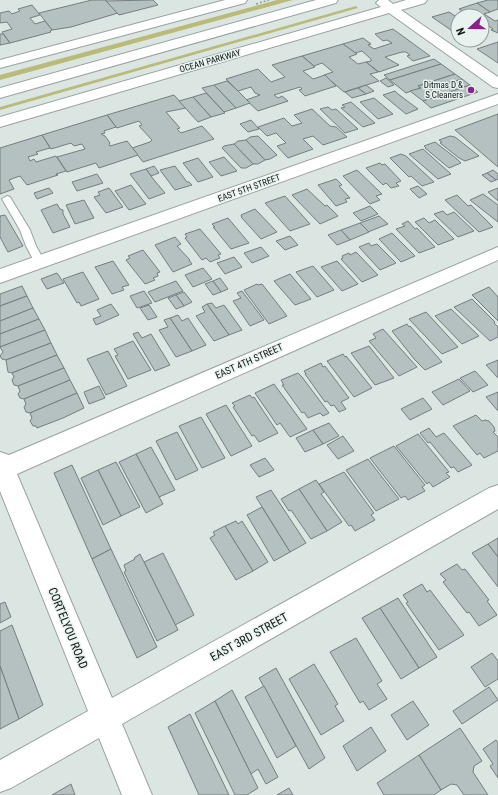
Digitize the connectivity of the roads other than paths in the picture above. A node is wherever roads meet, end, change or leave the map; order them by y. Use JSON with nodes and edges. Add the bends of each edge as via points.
{"nodes":[{"id":1,"x":240,"y":0,"type":"edge"},
{"id":2,"x":331,"y":0,"type":"edge"},
{"id":3,"x":379,"y":0,"type":"edge"},
{"id":4,"x":420,"y":0,"type":"edge"},
{"id":5,"x":392,"y":8,"type":"junction"},
{"id":6,"x":0,"y":64,"type":"edge"},
{"id":7,"x":498,"y":84,"type":"edge"},
{"id":8,"x":0,"y":92,"type":"edge"},
{"id":9,"x":498,"y":99,"type":"edge"},
{"id":10,"x":0,"y":122,"type":"edge"},
{"id":11,"x":7,"y":199,"type":"dead end"},
{"id":12,"x":498,"y":253,"type":"edge"},
{"id":13,"x":40,"y":262,"type":"junction"},
{"id":14,"x":0,"y":276,"type":"edge"},
{"id":15,"x":1,"y":467,"type":"edge"},
{"id":16,"x":498,"y":496,"type":"edge"},
{"id":17,"x":105,"y":718,"type":"junction"},
{"id":18,"x":0,"y":777,"type":"edge"},
{"id":19,"x":137,"y":795,"type":"edge"}],
"edges":[{"from":1,"to":6,"type":"street"},
{"from":2,"to":8,"type":"street"},
{"from":3,"to":5,"type":"street"},
{"from":4,"to":5,"type":"street","name":"OCEAN PARKWAY"},
{"from":5,"to":7,"type":"street"},
{"from":5,"to":10,"type":"street","name":"OCEAN PARKWAY"},
{"from":9,"to":13,"type":"street","name":"EAST 5TH STREET"},
{"from":11,"to":13,"type":"lane"},
{"from":12,"to":15,"type":"street","name":"EAST 4TH STREET"},
{"from":13,"to":14,"type":"street","name":"EAST 5TH STREET"},
{"from":15,"to":17,"type":"street","name":"CORTELYOU ROAD"},
{"from":16,"to":17,"type":"street","name":"EAST 3RD STREET"},
{"from":17,"to":18,"type":"street","name":"EAST 3RD STREET"},
{"from":17,"to":19,"type":"street","name":"CORTELYOU ROAD"}]}
